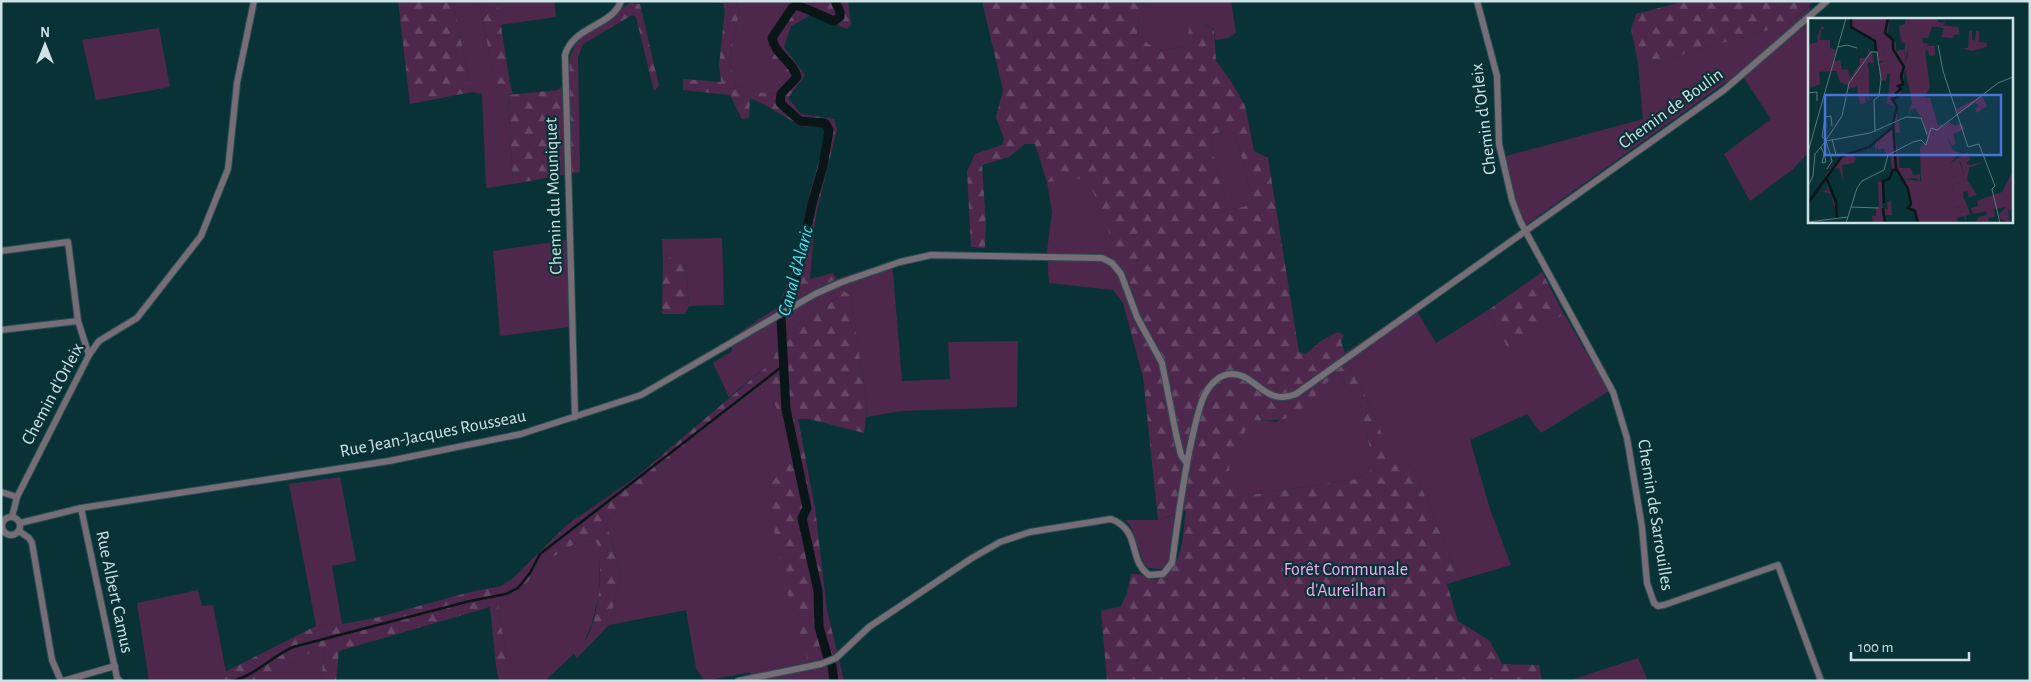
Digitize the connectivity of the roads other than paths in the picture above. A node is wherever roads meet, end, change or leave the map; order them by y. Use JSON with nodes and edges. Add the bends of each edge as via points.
{"nodes":[{"id":1,"x":254,"y":1,"type":"edge"},
{"id":2,"x":621,"y":1,"type":"edge"},
{"id":3,"x":1477,"y":1,"type":"edge"},
{"id":4,"x":1826,"y":1,"type":"edge"},
{"id":5,"x":1527,"y":231,"type":"junction"},
{"id":6,"x":1,"y":251,"type":"edge"},
{"id":7,"x":78,"y":321,"type":"junction"},
{"id":8,"x":1,"y":330,"type":"edge"},
{"id":9,"x":89,"y":355,"type":"junction"},
{"id":10,"x":575,"y":417,"type":"junction"},
{"id":11,"x":1186,"y":462,"type":"junction"},
{"id":12,"x":1,"y":492,"type":"edge"},
{"id":13,"x":17,"y":497,"type":"junction"},
{"id":14,"x":81,"y":508,"type":"junction"},
{"id":15,"x":12,"y":517,"type":"junction"},
{"id":16,"x":20,"y":523,"type":"junction"},
{"id":17,"x":19,"y":531,"type":"junction"},
{"id":18,"x":3,"y":535,"type":"edge"},
{"id":19,"x":115,"y":666,"type":"junction"},
{"id":20,"x":62,"y":681,"type":"edge"},
{"id":21,"x":120,"y":681,"type":"edge"},
{"id":22,"x":738,"y":681,"type":"edge"},
{"id":23,"x":1821,"y":681,"type":"edge"}],
"edges":[{"from":1,"to":9,"type":"street","name":"Chemin d'Orleix","via":[[238,82],[228,169],[201,236],[136,318],[99,341]]},
{"from":2,"to":10,"type":"street","name":"Chemin du Mouniquet","via":[[614,11],[572,39],[565,55]]},
{"from":3,"to":5,"type":"street","name":"Chemin d'Orleix","via":[[1497,76],[1498,144],[1520,221]]},
{"from":4,"to":5,"type":"street","name":"Chemin de Boulin","via":[[1724,90]]},
{"from":5,"to":11,"type":"street","name":"Chemin de Boulin","via":[[1296,394],[1283,398],[1271,395],[1244,376],[1223,375],[1205,394]]},
{"from":5,"to":23,"type":"street","name":"Chemin de Sarrouilles","via":[[1613,392],[1627,438],[1642,528],[1647,583],[1654,603],[1664,606],[1778,565]]},
{"from":6,"to":7,"type":"street","via":[[68,242]]},
{"from":7,"to":8,"type":"street"},
{"from":7,"to":9,"type":"street"},
{"from":9,"to":13,"type":"street","name":"Chemin d'Orleix"},
{"from":10,"to":11,"type":"street","name":"Rue Jean-Jacques Rousseau","via":[[642,396],[788,310],[842,282],[900,262],[931,255],[1102,258],[1112,263],[1121,274],[1137,317],[1162,363],[1181,455]]},
{"from":10,"to":14,"type":"street","name":"Rue Jean-Jacques Rousseau","via":[[521,434],[389,461]]},
{"from":11,"to":22,"type":"street","name":"Chemin de Boulin","via":[[1172,563],[1163,574],[1149,575],[1141,570],[1128,529],[1111,518],[1015,536],[972,558],[869,627],[836,658]]},
{"from":12,"to":13,"type":"street"},
{"from":13,"to":15,"type":"street","name":"Chemin d'Orleix"},
{"from":14,"to":16,"type":"street","name":"Rue Jean-Jacques Rousseau"},
{"from":14,"to":19,"type":"street","name":"Rue Albert Camus"},
{"from":15,"to":16,"type":"street"},
{"from":15,"to":18,"type":"street","via":[[3,523]]},
{"from":16,"to":17,"type":"street"},
{"from":17,"to":18,"type":"street"},
{"from":17,"to":20,"type":"street","via":[[32,543],[52,660]]},
{"from":19,"to":20,"type":"street"},
{"from":19,"to":21,"type":"street","name":"Rue Albert Camus"}]}
